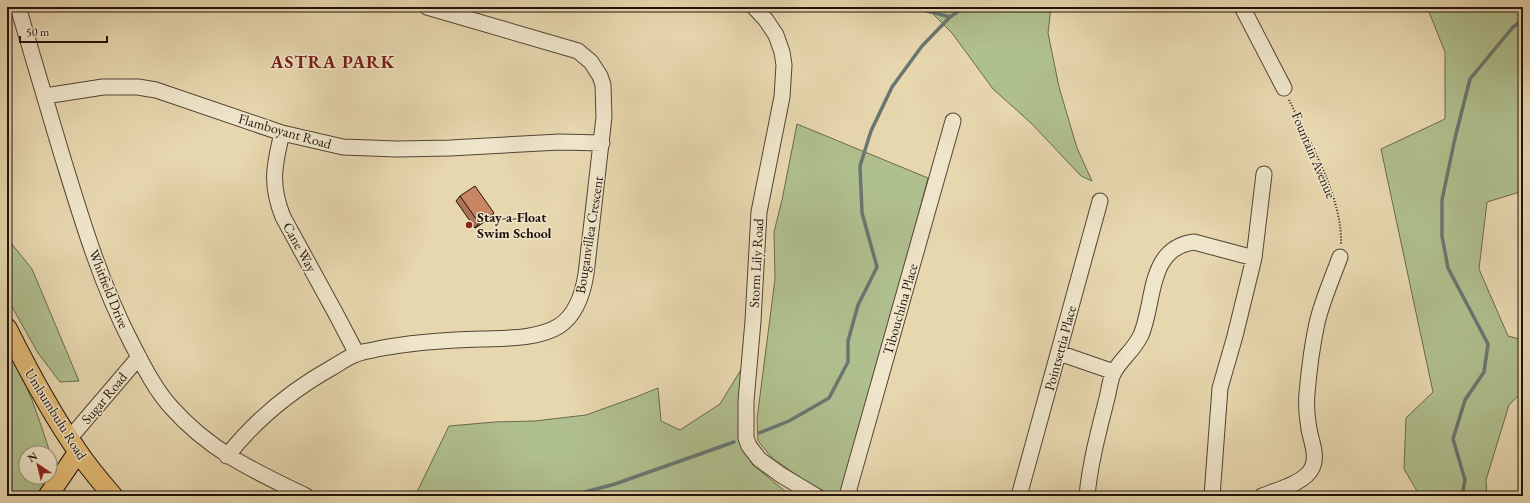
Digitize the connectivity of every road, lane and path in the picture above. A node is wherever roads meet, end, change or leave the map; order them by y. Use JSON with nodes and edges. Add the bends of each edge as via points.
{"nodes":[{"id":1,"x":18,"y":7,"type":"edge"},
{"id":2,"x":427,"y":7,"type":"edge"},
{"id":3,"x":754,"y":7,"type":"edge"},
{"id":4,"x":1242,"y":7,"type":"edge"},
{"id":5,"x":1284,"y":88,"type":"joint"},
{"id":6,"x":45,"y":96,"type":"junction"},
{"id":7,"x":954,"y":121,"type":"dead end"},
{"id":8,"x":282,"y":133,"type":"junction"},
{"id":9,"x":602,"y":143,"type":"junction"},
{"id":10,"x":1264,"y":174,"type":"dead end"},
{"id":11,"x":1100,"y":201,"type":"dead end"},
{"id":12,"x":1340,"y":257,"type":"joint"},
{"id":13,"x":1254,"y":258,"type":"junction"},
{"id":14,"x":7,"y":328,"type":"edge"},
{"id":15,"x":1059,"y":353,"type":"junction"},
{"id":16,"x":357,"y":354,"type":"junction"},
{"id":17,"x":139,"y":357,"type":"junction"},
{"id":18,"x":1114,"y":372,"type":"junction"},
{"id":19,"x":74,"y":446,"type":"junction"},
{"id":20,"x":227,"y":456,"type":"junction"},
{"id":21,"x":48,"y":496,"type":"edge"},
{"id":22,"x":113,"y":496,"type":"edge"},
{"id":23,"x":306,"y":496,"type":"edge"},
{"id":24,"x":816,"y":496,"type":"edge"},
{"id":25,"x":847,"y":496,"type":"edge"},
{"id":26,"x":1019,"y":496,"type":"edge"},
{"id":27,"x":1087,"y":496,"type":"edge"},
{"id":28,"x":1212,"y":496,"type":"edge"},
{"id":29,"x":1262,"y":496,"type":"edge"}],
"edges":[{"from":1,"to":6,"type":"street","name":"Whitfield Drive"},
{"from":2,"to":9,"type":"street","name":"Bouganvillea Crescent","via":[[578,51],[586,56],[603,85]]},
{"from":3,"to":24,"type":"street","name":"Storm Lily Road","via":[[776,35],[784,66],[782,97],[759,212],[746,401],[746,438],[759,460]]},
{"from":4,"to":5,"type":"street"},
{"from":5,"to":12,"type":"path","name":"Fountain Avenue","via":[[1324,172],[1337,214],[1341,238]]},
{"from":6,"to":8,"type":"street","name":"Flamboyant Road","via":[[103,86],[138,87],[156,90]]},
{"from":6,"to":17,"type":"street","name":"Whitfield Drive","via":[[93,254],[123,327]]},
{"from":7,"to":25,"type":"street","name":"Tibouchina Place"},
{"from":8,"to":9,"type":"street","name":"Flamboyant Road","via":[[343,147],[389,149],[560,142]]},
{"from":8,"to":16,"type":"street","name":"Cane Way","via":[[274,171],[277,203]]},
{"from":9,"to":16,"type":"street","name":"Bouganvillea Crescent","via":[[584,286],[567,320],[550,331],[518,338],[405,344]]},
{"from":10,"to":13,"type":"street"},
{"from":11,"to":15,"type":"street","name":"Pointsettia Place"},
{"from":12,"to":29,"type":"street","via":[[1317,323],[1309,375],[1307,402],[1314,452],[1312,468],[1296,482]]},
{"from":13,"to":18,"type":"street","via":[[1194,242],[1186,243],[1171,252],[1158,270],[1152,286],[1141,334]]},
{"from":13,"to":28,"type":"street","via":[[1220,388]]},
{"from":14,"to":19,"type":"main road","name":"Umbumbulu Road","via":[[27,369]]},
{"from":15,"to":18,"type":"street"},
{"from":15,"to":26,"type":"street","name":"Pointsettia Place"},
{"from":16,"to":20,"type":"street","name":"Bouganvillea Crescent","via":[[306,382],[269,411]]},
{"from":17,"to":19,"type":"street","name":"Sugar Road"},
{"from":17,"to":20,"type":"street","name":"Whitfield Drive","via":[[159,393],[171,407],[194,430]]},
{"from":18,"to":27,"type":"street","via":[[1096,442]]},
{"from":19,"to":21,"type":"main road"},
{"from":19,"to":22,"type":"main road","name":"Umbumbulu Road"},
{"from":20,"to":23,"type":"street","name":"Whitfield Drive"}]}
